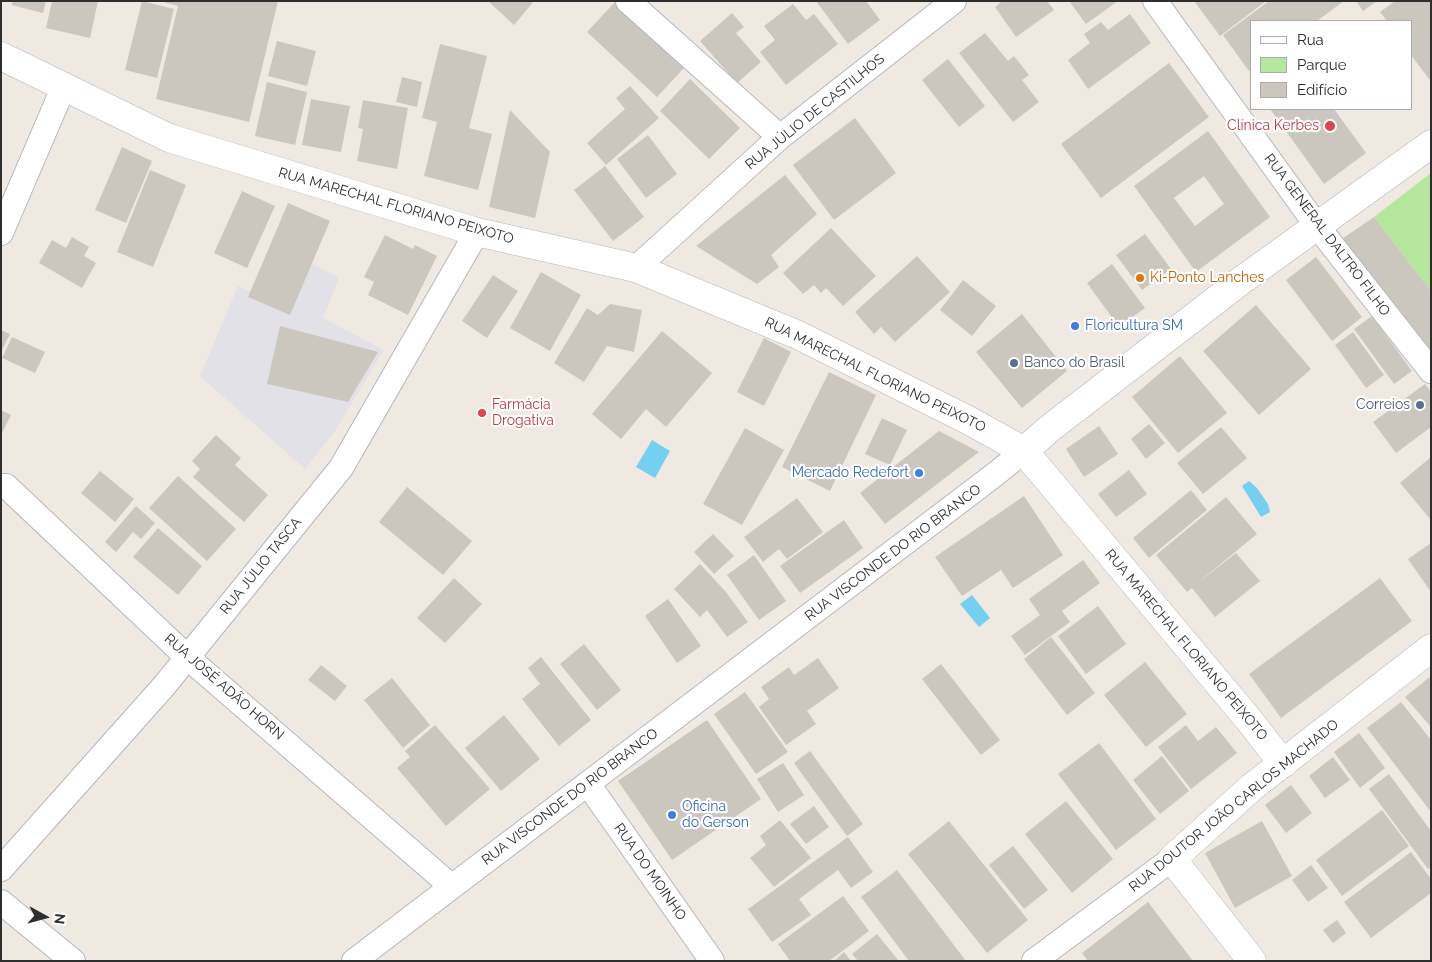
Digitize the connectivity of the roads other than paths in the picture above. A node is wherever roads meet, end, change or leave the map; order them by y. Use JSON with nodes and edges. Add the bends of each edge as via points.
{"nodes":[{"id":1,"x":628,"y":1,"type":"edge"},
{"id":2,"x":954,"y":1,"type":"edge"},
{"id":3,"x":1155,"y":1,"type":"edge"},
{"id":4,"x":1,"y":56,"type":"edge"},
{"id":5,"x":64,"y":86,"type":"junction"},
{"id":6,"x":780,"y":137,"type":"junction"},
{"id":7,"x":1431,"y":144,"type":"edge"},
{"id":8,"x":1316,"y":226,"type":"junction"},
{"id":9,"x":477,"y":232,"type":"junction"},
{"id":10,"x":1,"y":233,"type":"edge"},
{"id":11,"x":636,"y":268,"type":"junction"},
{"id":12,"x":1431,"y":371,"type":"edge"},
{"id":13,"x":1024,"y":451,"type":"junction"},
{"id":14,"x":1,"y":486,"type":"edge"},
{"id":15,"x":1431,"y":648,"type":"edge"},
{"id":16,"x":188,"y":657,"type":"junction"},
{"id":17,"x":1283,"y":764,"type":"junction"},
{"id":18,"x":588,"y":784,"type":"junction"},
{"id":19,"x":1172,"y":859,"type":"junction"},
{"id":20,"x":1,"y":869,"type":"edge"},
{"id":21,"x":451,"y":886,"type":"junction"},
{"id":22,"x":1,"y":902,"type":"edge"},
{"id":23,"x":73,"y":961,"type":"edge"},
{"id":24,"x":354,"y":961,"type":"edge"},
{"id":25,"x":712,"y":961,"type":"edge"},
{"id":26,"x":1034,"y":961,"type":"edge"},
{"id":27,"x":1252,"y":961,"type":"edge"}],
"edges":[{"from":1,"to":6,"type":"street"},
{"from":2,"to":6,"type":"street","name":"RUA JÚLIO DE CASTILHOS"},
{"from":3,"to":8,"type":"street","name":"RUA GENERAL DALTRO FILHO"},
{"from":4,"to":5,"type":"main road","name":"RUA MARECHAL FLORIANO PEIXOTO"},
{"from":5,"to":9,"type":"main road","name":"RUA MARECHAL FLORIANO PEIXOTO","via":[[169,138]]},
{"from":5,"to":10,"type":"street"},
{"from":6,"to":11,"type":"street","name":"RUA JÚLIO DE CASTILHOS"},
{"from":7,"to":8,"type":"main road","name":"RUA VISCONDE DO RIO BRANCO"},
{"from":8,"to":12,"type":"street","name":"RUA GENERAL DALTRO FILHO"},
{"from":8,"to":13,"type":"main road","name":"RUA VISCONDE DO RIO BRANCO"},
{"from":9,"to":11,"type":"main road","name":"RUA MARECHAL FLORIANO PEIXOTO"},
{"from":9,"to":16,"type":"street","name":"RUA JÚLIO TASCA","via":[[341,468]]},
{"from":11,"to":13,"type":"main road","name":"RUA MARECHAL FLORIANO PEIXOTO","via":[[798,335]]},
{"from":13,"to":17,"type":"main road","name":"RUA MARECHAL FLORIANO PEIXOTO"},
{"from":13,"to":18,"type":"street","name":"RUA VISCONDE DO RIO BRANCO"},
{"from":14,"to":16,"type":"street","name":"RUA JOSÉ ADÃO HORN","via":[[6,486]]},
{"from":15,"to":17,"type":"main road","name":"RUA DOUTOR JOÃO CARLOS MACHADO"},
{"from":16,"to":20,"type":"street","name":"RUA JÚLIO TASCA"},
{"from":16,"to":21,"type":"street","name":"RUA JOSÉ ADÃO HORN"},
{"from":17,"to":19,"type":"main road","name":"RUA DOUTOR JOÃO CARLOS MACHADO","via":[[1252,787]]},
{"from":18,"to":21,"type":"street","name":"RUA VISCONDE DO RIO BRANCO"},
{"from":18,"to":25,"type":"street","name":"RUA DO MOINHO"},
{"from":19,"to":26,"type":"street","name":"RUA DOUTOR JOÃO CARLOS MACHADO"},
{"from":19,"to":27,"type":"main road"},
{"from":21,"to":24,"type":"street","name":"RUA VISCONDE DO RIO BRANCO"},
{"from":22,"to":23,"type":"street"}]}
